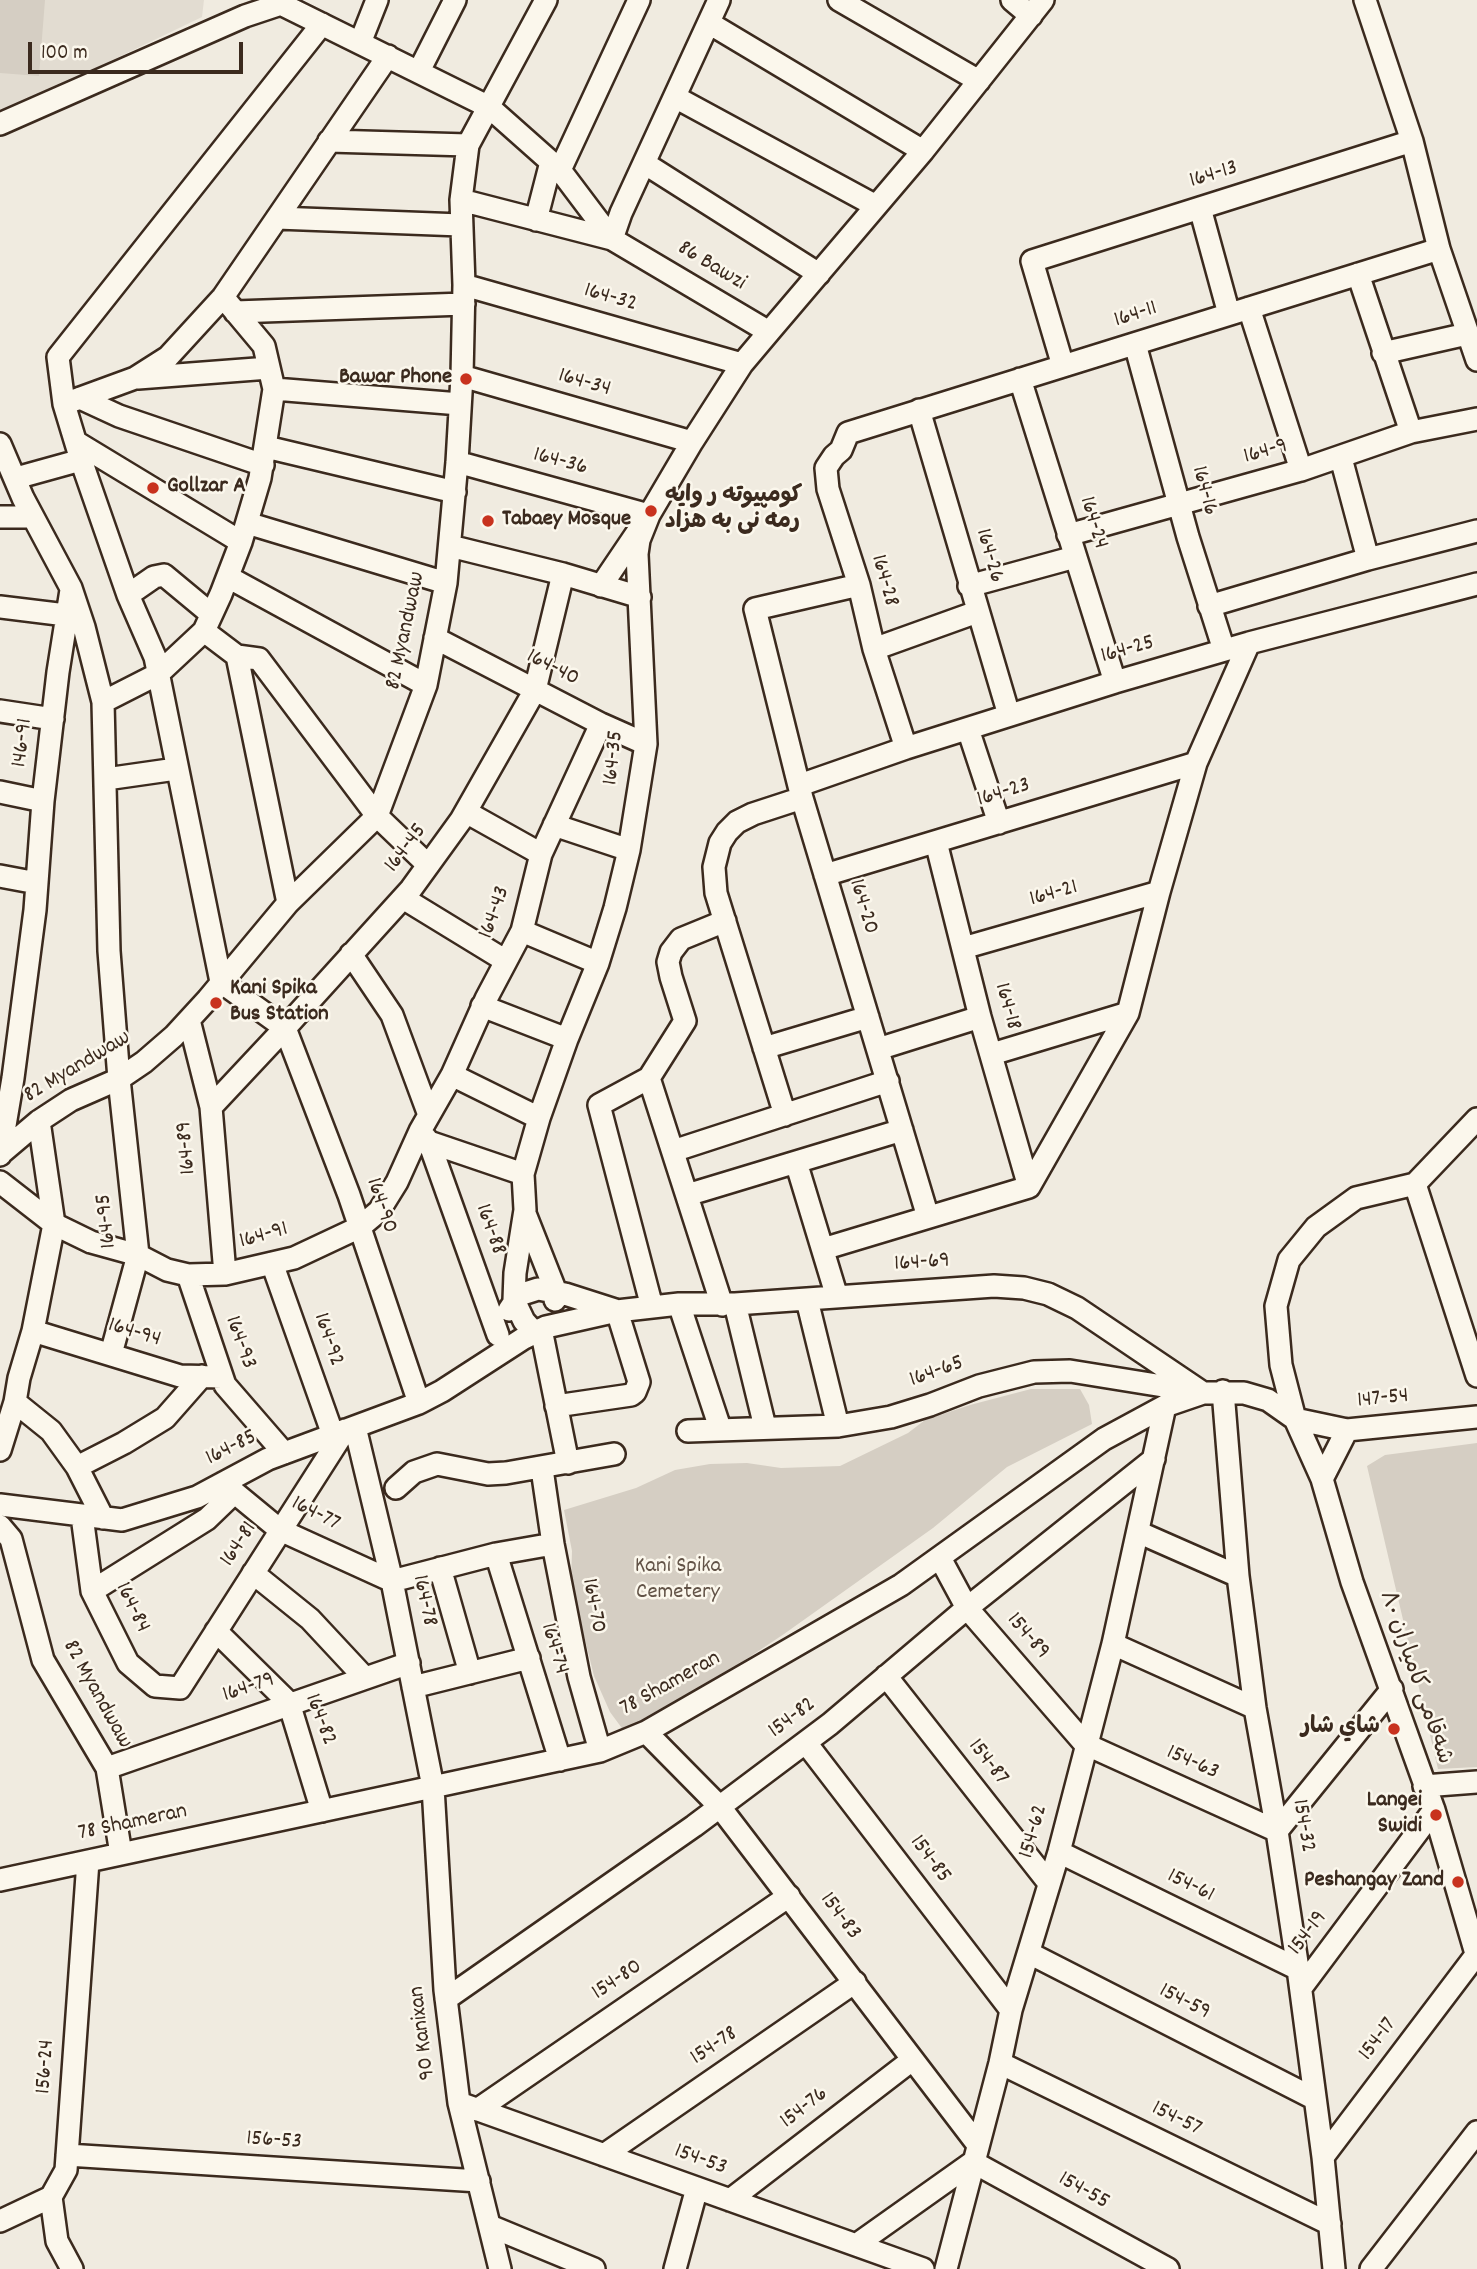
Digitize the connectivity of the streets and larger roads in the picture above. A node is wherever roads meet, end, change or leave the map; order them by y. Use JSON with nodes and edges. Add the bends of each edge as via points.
{"nodes":[{"id":1,"x":377,"y":0,"type":"edge"},
{"id":2,"x":455,"y":0,"type":"edge"},
{"id":3,"x":546,"y":0,"type":"edge"},
{"id":4,"x":639,"y":0,"type":"edge"},
{"id":5,"x":719,"y":0,"type":"edge"},
{"id":6,"x":1012,"y":0,"type":"edge"},
{"id":7,"x":1365,"y":0,"type":"edge"},
{"id":8,"x":843,"y":1,"type":"edge"},
{"id":9,"x":281,"y":2,"type":"edge"},
{"id":10,"x":1037,"y":8,"type":"edge"},
{"id":11,"x":709,"y":23,"type":"junction"},
{"id":12,"x":322,"y":24,"type":"junction"},
{"id":13,"x":360,"y":43,"type":"junction"},
{"id":14,"x":388,"y":56,"type":"junction"},
{"id":15,"x":419,"y":71,"type":"junction"},
{"id":16,"x":979,"y":81,"type":"junction"},
{"id":17,"x":675,"y":97,"type":"junction"},
{"id":18,"x":489,"y":107,"type":"junction"},
{"id":19,"x":0,"y":124,"type":"edge"},
{"id":20,"x":329,"y":141,"type":"junction"},
{"id":21,"x":1412,"y":141,"type":"junction"},
{"id":22,"x":468,"y":145,"type":"junction"},
{"id":23,"x":923,"y":151,"type":"junction"},
{"id":24,"x":644,"y":163,"type":"junction"},
{"id":25,"x":556,"y":166,"type":"junction"},
{"id":26,"x":461,"y":200,"type":"junction"},
{"id":27,"x":876,"y":206,"type":"junction"},
{"id":28,"x":1200,"y":208,"type":"junction"},
{"id":29,"x":276,"y":218,"type":"junction"},
{"id":30,"x":536,"y":220,"type":"junction"},
{"id":31,"x":461,"y":225,"type":"junction"},
{"id":32,"x":612,"y":239,"type":"junction"},
{"id":33,"x":1439,"y":249,"type":"junction"},
{"id":34,"x":819,"y":274,"type":"junction"},
{"id":35,"x":1358,"y":274,"type":"junction"},
{"id":36,"x":464,"y":294,"type":"junction"},
{"id":37,"x":1467,"y":297,"type":"edge"},
{"id":38,"x":229,"y":305,"type":"junction"},
{"id":39,"x":1239,"y":311,"type":"junction"},
{"id":40,"x":769,"y":332,"type":"junction"},
{"id":41,"x":1467,"y":334,"type":"junction"},
{"id":42,"x":1135,"y":344,"type":"junction"},
{"id":43,"x":1383,"y":353,"type":"junction"},
{"id":44,"x":1477,"y":360,"type":"edge"},
{"id":45,"x":742,"y":364,"type":"junction"},
{"id":46,"x":1063,"y":366,"type":"junction"},
{"id":47,"x":269,"y":368,"type":"junction"},
{"id":48,"x":462,"y":376,"type":"junction"},
{"id":49,"x":135,"y":378,"type":"junction"},
{"id":50,"x":1020,"y":379,"type":"junction"},
{"id":51,"x":274,"y":389,"type":"junction"},
{"id":52,"x":72,"y":401,"type":"junction"},
{"id":53,"x":460,"y":404,"type":"junction"},
{"id":54,"x":919,"y":411,"type":"junction"},
{"id":55,"x":1477,"y":419,"type":"edge"},
{"id":56,"x":1411,"y":432,"type":"junction"},
{"id":57,"x":848,"y":433,"type":"joint"},
{"id":58,"x":692,"y":442,"type":"junction"},
{"id":59,"x":0,"y":444,"type":"edge"},
{"id":60,"x":79,"y":451,"type":"junction"},
{"id":61,"x":264,"y":456,"type":"junction"},
{"id":62,"x":1341,"y":458,"type":"junction"},
{"id":63,"x":457,"y":462,"type":"junction"},
{"id":64,"x":1301,"y":470,"type":"junction"},
{"id":65,"x":16,"y":478,"type":"junction"},
{"id":66,"x":455,"y":492,"type":"junction"},
{"id":67,"x":1179,"y":505,"type":"junction"},
{"id":68,"x":649,"y":515,"type":"junction"},
{"id":69,"x":0,"y":517,"type":"edge"},
{"id":70,"x":33,"y":517,"type":"junction"},
{"id":71,"x":1477,"y":531,"type":"edge"},
{"id":72,"x":244,"y":533,"type":"junction"},
{"id":73,"x":1068,"y":535,"type":"junction"},
{"id":74,"x":450,"y":547,"type":"junction"},
{"id":75,"x":1075,"y":557,"type":"junction"},
{"id":76,"x":1368,"y":559,"type":"junction"},
{"id":77,"x":563,"y":574,"type":"junction"},
{"id":78,"x":228,"y":577,"type":"junction"},
{"id":79,"x":446,"y":583,"type":"junction"},
{"id":80,"x":859,"y":584,"type":"junction"},
{"id":81,"x":1477,"y":584,"type":"edge"},
{"id":82,"x":601,"y":586,"type":"junction"},
{"id":83,"x":969,"y":586,"type":"junction"},
{"id":84,"x":71,"y":588,"type":"junction"},
{"id":85,"x":128,"y":595,"type":"junction"},
{"id":86,"x":640,"y":597,"type":"junction"},
{"id":87,"x":1209,"y":606,"type":"junction"},
{"id":88,"x":0,"y":607,"type":"edge"},
{"id":89,"x":978,"y":612,"type":"junction"},
{"id":90,"x":66,"y":615,"type":"junction"},
{"id":91,"x":207,"y":622,"type":"junction"},
{"id":92,"x":435,"y":638,"type":"junction"},
{"id":93,"x":1249,"y":643,"type":"junction"},
{"id":94,"x":874,"y":649,"type":"junction"},
{"id":95,"x":1224,"y":650,"type":"junction"},
{"id":96,"x":237,"y":656,"type":"junction"},
{"id":97,"x":159,"y":674,"type":"junction"},
{"id":98,"x":1115,"y":682,"type":"junction"},
{"id":99,"x":426,"y":685,"type":"junction"},
{"id":100,"x":535,"y":690,"type":"junction"},
{"id":101,"x":103,"y":702,"type":"junction"},
{"id":102,"x":0,"y":711,"type":"edge"},
{"id":103,"x":1009,"y":715,"type":"junction"},
{"id":104,"x":53,"y":719,"type":"junction"},
{"id":105,"x":601,"y":724,"type":"junction"},
{"id":106,"x":968,"y":729,"type":"junction"},
{"id":107,"x":646,"y":744,"type":"junction"},
{"id":108,"x":906,"y":748,"type":"junction"},
{"id":109,"x":1196,"y":763,"type":"junction"},
{"id":110,"x":176,"y":769,"type":"junction"},
{"id":111,"x":106,"y":779,"type":"junction"},
{"id":112,"x":0,"y":792,"type":"edge"},
{"id":113,"x":801,"y":792,"type":"junction"},
{"id":114,"x":43,"y":801,"type":"junction"},
{"id":115,"x":466,"y":812,"type":"junction"},
{"id":116,"x":377,"y":816,"type":"junction"},
{"id":117,"x":999,"y":823,"type":"junction"},
{"id":118,"x":554,"y":825,"type":"junction"},
{"id":119,"x":936,"y":842,"type":"junction"},
{"id":120,"x":629,"y":850,"type":"junction"},
{"id":121,"x":541,"y":854,"type":"junction"},
{"id":122,"x":428,"y":865,"type":"junction"},
{"id":123,"x":825,"y":874,"type":"junction"},
{"id":124,"x":0,"y":876,"type":"edge"},
{"id":125,"x":37,"y":883,"type":"junction"},
{"id":126,"x":1159,"y":892,"type":"junction"},
{"id":127,"x":403,"y":898,"type":"junction"},
{"id":128,"x":288,"y":902,"type":"junction"},
{"id":129,"x":725,"y":921,"type":"junction"},
{"id":130,"x":522,"y":931,"type":"junction"},
{"id":131,"x":963,"y":948,"type":"junction"},
{"id":132,"x":351,"y":954,"type":"junction"},
{"id":133,"x":506,"y":961,"type":"junction"},
{"id":134,"x":598,"y":963,"type":"junction"},
{"id":135,"x":221,"y":982,"type":"junction"},
{"id":136,"x":482,"y":1006,"type":"junction"},
{"id":137,"x":1128,"y":1013,"type":"junction"},
{"id":138,"x":868,"y":1017,"type":"junction"},
{"id":139,"x":980,"y":1017,"type":"junction"},
{"id":140,"x":189,"y":1020,"type":"junction"},
{"id":141,"x":285,"y":1028,"type":"junction"},
{"id":142,"x":567,"y":1038,"type":"junction"},
{"id":143,"x":764,"y":1048,"type":"junction"},
{"id":144,"x":878,"y":1049,"type":"junction"},
{"id":145,"x":992,"y":1054,"type":"junction"},
{"id":146,"x":452,"y":1075,"type":"junction"},
{"id":147,"x":649,"y":1078,"type":"junction"},
{"id":148,"x":118,"y":1079,"type":"junction"},
{"id":149,"x":888,"y":1082,"type":"junction"},
{"id":150,"x":211,"y":1107,"type":"junction"},
{"id":151,"x":785,"y":1115,"type":"junction"},
{"id":152,"x":539,"y":1118,"type":"junction"},
{"id":153,"x":1477,"y":1119,"type":"edge"},
{"id":154,"x":39,"y":1121,"type":"junction"},
{"id":155,"x":426,"y":1129,"type":"junction"},
{"id":156,"x":902,"y":1130,"type":"junction"},
{"id":157,"x":673,"y":1151,"type":"junction"},
{"id":158,"x":0,"y":1154,"type":"edge"},
{"id":159,"x":796,"y":1162,"type":"junction"},
{"id":160,"x":523,"y":1174,"type":"junction"},
{"id":161,"x":0,"y":1182,"type":"edge"},
{"id":162,"x":1415,"y":1184,"type":"junction"},
{"id":163,"x":1029,"y":1187,"type":"junction"},
{"id":164,"x":687,"y":1195,"type":"junction"},
{"id":165,"x":524,"y":1210,"type":"junction"},
{"id":166,"x":928,"y":1217,"type":"junction"},
{"id":167,"x":54,"y":1224,"type":"junction"},
{"id":168,"x":360,"y":1227,"type":"junction"},
{"id":169,"x":822,"y":1249,"type":"junction"},
{"id":170,"x":138,"y":1255,"type":"junction"},
{"id":171,"x":272,"y":1263,"type":"junction"},
{"id":172,"x":225,"y":1274,"type":"junction"},
{"id":173,"x":188,"y":1275,"type":"junction"},
{"id":174,"x":555,"y":1292,"type":"junction"},
{"id":175,"x":837,"y":1297,"type":"junction"},
{"id":176,"x":514,"y":1300,"type":"junction"},
{"id":177,"x":807,"y":1300,"type":"junction"},
{"id":178,"x":680,"y":1304,"type":"junction"},
{"id":179,"x":728,"y":1304,"type":"junction"},
{"id":180,"x":652,"y":1307,"type":"junction"},
{"id":181,"x":617,"y":1311,"type":"junction"},
{"id":182,"x":540,"y":1329,"type":"junction"},
{"id":183,"x":33,"y":1331,"type":"junction"},
{"id":184,"x":498,"y":1335,"type":"junction"},
{"id":185,"x":111,"y":1354,"type":"junction"},
{"id":186,"x":476,"y":1369,"type":"junction"},
{"id":187,"x":10,"y":1375,"type":"edge"},
{"id":188,"x":1477,"y":1376,"type":"edge"},
{"id":189,"x":212,"y":1377,"type":"junction"},
{"id":190,"x":1213,"y":1392,"type":"junction"},
{"id":191,"x":15,"y":1402,"type":"junction"},
{"id":192,"x":419,"y":1403,"type":"junction"},
{"id":193,"x":556,"y":1406,"type":"junction"},
{"id":194,"x":1165,"y":1406,"type":"junction"},
{"id":195,"x":1477,"y":1417,"type":"edge"},
{"id":196,"x":1295,"y":1419,"type":"junction"},
{"id":197,"x":838,"y":1426,"type":"junction"},
{"id":198,"x":765,"y":1427,"type":"junction"},
{"id":199,"x":720,"y":1429,"type":"junction"},
{"id":200,"x":1347,"y":1430,"type":"junction"},
{"id":201,"x":344,"y":1431,"type":"junction"},
{"id":202,"x":688,"y":1431,"type":"dead end"},
{"id":203,"x":0,"y":1450,"type":"edge"},
{"id":204,"x":284,"y":1453,"type":"junction"},
{"id":205,"x":614,"y":1454,"type":"dead end"},
{"id":206,"x":1154,"y":1459,"type":"junction"},
{"id":207,"x":568,"y":1463,"type":"junction"},
{"id":208,"x":77,"y":1467,"type":"junction"},
{"id":209,"x":542,"y":1469,"type":"junction"},
{"id":210,"x":1322,"y":1479,"type":"junction"},
{"id":211,"x":229,"y":1488,"type":"junction"},
{"id":212,"x":396,"y":1488,"type":"dead end"},
{"id":213,"x":0,"y":1505,"type":"edge"},
{"id":214,"x":92,"y":1517,"type":"junction"},
{"id":215,"x":0,"y":1526,"type":"edge"},
{"id":216,"x":280,"y":1531,"type":"junction"},
{"id":217,"x":1138,"y":1532,"type":"junction"},
{"id":218,"x":553,"y":1544,"type":"junction"},
{"id":219,"x":496,"y":1554,"type":"junction"},
{"id":220,"x":940,"y":1558,"type":"junction"},
{"id":221,"x":440,"y":1568,"type":"junction"},
{"id":222,"x":253,"y":1573,"type":"junction"},
{"id":223,"x":1238,"y":1576,"type":"junction"},
{"id":224,"x":392,"y":1581,"type":"junction"},
{"id":225,"x":92,"y":1591,"type":"junction"},
{"id":226,"x":967,"y":1608,"type":"junction"},
{"id":227,"x":216,"y":1631,"type":"junction"},
{"id":228,"x":1113,"y":1644,"type":"junction"},
{"id":229,"x":529,"y":1658,"type":"junction"},
{"id":230,"x":409,"y":1662,"type":"junction"},
{"id":231,"x":470,"y":1673,"type":"junction"},
{"id":232,"x":886,"y":1676,"type":"junction"},
{"id":233,"x":365,"y":1678,"type":"junction"},
{"id":234,"x":413,"y":1687,"type":"junction"},
{"id":235,"x":180,"y":1688,"type":"joint"},
{"id":236,"x":1392,"y":1689,"type":"junction"},
{"id":237,"x":289,"y":1703,"type":"junction"},
{"id":238,"x":1255,"y":1708,"type":"junction"},
{"id":239,"x":646,"y":1732,"type":"junction"},
{"id":240,"x":806,"y":1743,"type":"junction"},
{"id":241,"x":1085,"y":1744,"type":"junction"},
{"id":242,"x":600,"y":1751,"type":"junction"},
{"id":243,"x":560,"y":1760,"type":"junction"},
{"id":244,"x":107,"y":1768,"type":"junction"},
{"id":245,"x":1477,"y":1782,"type":"edge"},
{"id":246,"x":1424,"y":1786,"type":"junction"},
{"id":247,"x":433,"y":1787,"type":"junction"},
{"id":248,"x":720,"y":1807,"type":"junction"},
{"id":249,"x":1434,"y":1810,"type":"junction"},
{"id":250,"x":322,"y":1811,"type":"junction"},
{"id":251,"x":1277,"y":1831,"type":"junction"},
{"id":252,"x":1059,"y":1852,"type":"junction"},
{"id":253,"x":121,"y":1854,"type":"junction"},
{"id":254,"x":88,"y":1861,"type":"junction"},
{"id":255,"x":0,"y":1880,"type":"edge"},
{"id":256,"x":1048,"y":1882,"type":"junction"},
{"id":257,"x":789,"y":1896,"type":"junction"},
{"id":258,"x":1469,"y":1898,"type":"edge"},
{"id":259,"x":1029,"y":1954,"type":"junction"},
{"id":260,"x":1477,"y":1956,"type":"edge"},
{"id":261,"x":1299,"y":1979,"type":"junction"},
{"id":262,"x":855,"y":1982,"type":"junction"},
{"id":263,"x":446,"y":1999,"type":"junction"},
{"id":264,"x":1011,"y":2010,"type":"junction"},
{"id":265,"x":912,"y":2060,"type":"junction"},
{"id":266,"x":1000,"y":2063,"type":"junction"},
{"id":267,"x":1315,"y":2099,"type":"junction"},
{"id":268,"x":468,"y":2106,"type":"junction"},
{"id":269,"x":1477,"y":2132,"type":"edge"},
{"id":270,"x":975,"y":2154,"type":"junction"},
{"id":271,"x":67,"y":2155,"type":"junction"},
{"id":272,"x":604,"y":2155,"type":"junction"},
{"id":273,"x":1323,"y":2158,"type":"junction"},
{"id":274,"x":479,"y":2181,"type":"junction"},
{"id":275,"x":697,"y":2188,"type":"junction"},
{"id":276,"x":51,"y":2197,"type":"junction"},
{"id":277,"x":730,"y":2200,"type":"junction"},
{"id":278,"x":0,"y":2221,"type":"edge"},
{"id":279,"x":1329,"y":2224,"type":"junction"},
{"id":280,"x":490,"y":2226,"type":"junction"},
{"id":281,"x":856,"y":2245,"type":"junction"},
{"id":282,"x":72,"y":2269,"type":"edge"},
{"id":283,"x":500,"y":2269,"type":"edge"},
{"id":284,"x":594,"y":2269,"type":"edge"},
{"id":285,"x":675,"y":2269,"type":"edge"},
{"id":286,"x":923,"y":2269,"type":"edge"},
{"id":287,"x":946,"y":2269,"type":"edge"},
{"id":288,"x":1168,"y":2269,"type":"edge"},
{"id":289,"x":1334,"y":2269,"type":"edge"},
{"id":290,"x":1371,"y":2269,"type":"edge"}],
"edges":[{"from":1,"to":13,"type":"street"},
{"from":2,"to":15,"type":"street"},
{"from":3,"to":18,"type":"street","name":"82 Myandwaw"},
{"from":4,"to":25,"type":"street"},
{"from":5,"to":11,"type":"street"},
{"from":6,"to":10,"type":"street"},
{"from":7,"to":21,"type":"street"},
{"from":8,"to":16,"type":"street"},
{"from":9,"to":12,"type":"street","name":"86 Bawzi"},
{"from":9,"to":19,"type":"street"},
{"from":10,"to":16,"type":"street"},
{"from":11,"to":17,"type":"street"},
{"from":11,"to":23,"type":"street"},
{"from":12,"to":13,"type":"street","name":"86 Bawzi"},
{"from":12,"to":52,"type":"street","via":[[58,357]]},
{"from":13,"to":14,"type":"street","name":"86 Bawzi"},
{"from":14,"to":15,"type":"street","name":"86 Bawzi"},
{"from":14,"to":20,"type":"street"},
{"from":15,"to":18,"type":"street","name":"86 Bawzi"},
{"from":16,"to":23,"type":"street"},
{"from":17,"to":24,"type":"street"},
{"from":17,"to":27,"type":"street"},
{"from":18,"to":22,"type":"street","name":"82 Myandwaw"},
{"from":18,"to":25,"type":"street","name":"86 Bawzi"},
{"from":20,"to":22,"type":"street"},
{"from":20,"to":29,"type":"street"},
{"from":21,"to":28,"type":"street","name":"164-13"},
{"from":21,"to":33,"type":"street"},
{"from":22,"to":26,"type":"street","name":"82 Myandwaw"},
{"from":23,"to":27,"type":"street"},
{"from":24,"to":32,"type":"street"},
{"from":24,"to":34,"type":"street"},
{"from":25,"to":30,"type":"street"},
{"from":25,"to":32,"type":"street","name":"86 Bawzi"},
{"from":26,"to":30,"type":"street"},
{"from":26,"to":31,"type":"street","name":"82 Myandwaw"},
{"from":27,"to":34,"type":"street"},
{"from":28,"to":39,"type":"street"},
{"from":28,"to":46,"type":"street","name":"164-13","via":[[1031,261]]},
{"from":29,"to":31,"type":"street"},
{"from":29,"to":38,"type":"street"},
{"from":30,"to":32,"type":"street"},
{"from":31,"to":36,"type":"street","name":"82 Myandwaw"},
{"from":32,"to":40,"type":"street","name":"86 Bawzi"},
{"from":33,"to":35,"type":"street","name":"164-11"},
{"from":33,"to":37,"type":"street"},
{"from":34,"to":40,"type":"street"},
{"from":35,"to":39,"type":"street","name":"164-11"},
{"from":35,"to":43,"type":"street"},
{"from":36,"to":38,"type":"street","name":"164-32"},
{"from":36,"to":45,"type":"street","name":"164-32"},
{"from":36,"to":48,"type":"street","name":"82 Myandwaw"},
{"from":37,"to":41,"type":"street"},
{"from":38,"to":47,"type":"street","via":[[264,346]]},
{"from":38,"to":49,"type":"street","via":[[168,357]]},
{"from":39,"to":42,"type":"street","name":"164-11"},
{"from":39,"to":64,"type":"street"},
{"from":40,"to":45,"type":"street","name":"164-35"},
{"from":41,"to":43,"type":"street"},
{"from":41,"to":44,"type":"street"},
{"from":42,"to":46,"type":"street","name":"164-11"},
{"from":42,"to":67,"type":"street","name":"164-16"},
{"from":43,"to":56,"type":"street"},
{"from":45,"to":58,"type":"street","name":"164-35"},
{"from":46,"to":50,"type":"street","name":"164-11"},
{"from":47,"to":49,"type":"street"},
{"from":47,"to":51,"type":"street"},
{"from":48,"to":53,"type":"street","name":"82 Myandwaw"},
{"from":48,"to":58,"type":"street","name":"164-34"},
{"from":49,"to":52,"type":"street"},
{"from":50,"to":54,"type":"street","name":"164-11"},
{"from":50,"to":73,"type":"street","name":"164-24"},
{"from":51,"to":53,"type":"street"},
{"from":51,"to":61,"type":"street"},
{"from":52,"to":60,"type":"street"},
{"from":52,"to":61,"type":"street"},
{"from":53,"to":63,"type":"street","name":"82 Myandwaw"},
{"from":54,"to":57,"type":"street","name":"164-11"},
{"from":54,"to":83,"type":"street","name":"164-26"},
{"from":55,"to":56,"type":"street","name":"164-9"},
{"from":56,"to":62,"type":"street","name":"164-9"},
{"from":57,"to":80,"type":"street","name":"164-28","via":[[841,450],[829,461],[825,477]]},
{"from":58,"to":68,"type":"street","name":"164-35"},
{"from":59,"to":65,"type":"street","name":"164-95"},
{"from":60,"to":65,"type":"street"},
{"from":60,"to":72,"type":"street"},
{"from":60,"to":85,"type":"street"},
{"from":61,"to":66,"type":"street"},
{"from":61,"to":72,"type":"street"},
{"from":62,"to":64,"type":"street","name":"164-9"},
{"from":62,"to":76,"type":"street"},
{"from":63,"to":66,"type":"street","name":"82 Myandwaw"},
{"from":63,"to":68,"type":"street","name":"164-36"},
{"from":64,"to":67,"type":"street","name":"164-9"},
{"from":65,"to":70,"type":"street","name":"164-95"},
{"from":66,"to":74,"type":"street","name":"82 Myandwaw"},
{"from":67,"to":73,"type":"street","name":"164-9"},
{"from":67,"to":87,"type":"street","name":"164-16"},
{"from":68,"to":82,"type":"street"},
{"from":68,"to":86,"type":"street","name":"164-35","via":[[637,554]]},
{"from":69,"to":70,"type":"street"},
{"from":70,"to":84,"type":"street","name":"164-95"},
{"from":71,"to":76,"type":"street"},
{"from":72,"to":78,"type":"street"},
{"from":72,"to":79,"type":"street"},
{"from":73,"to":75,"type":"street","name":"164-24"},
{"from":74,"to":77,"type":"street"},
{"from":74,"to":79,"type":"street","name":"82 Myandwaw"},
{"from":75,"to":83,"type":"street"},
{"from":75,"to":98,"type":"street","name":"164-24"},
{"from":76,"to":87,"type":"street"},
{"from":77,"to":82,"type":"street"},
{"from":77,"to":100,"type":"street","name":"164-45"},
{"from":78,"to":91,"type":"street"},
{"from":78,"to":99,"type":"street"},
{"from":79,"to":92,"type":"street","name":"82 Myandwaw"},
{"from":80,"to":94,"type":"street","name":"164-28"},
{"from":80,"to":113,"type":"street","name":"164-20","via":[[755,609]]},
{"from":81,"to":93,"type":"street","name":"164-25"},
{"from":82,"to":86,"type":"street"},
{"from":83,"to":89,"type":"street","name":"164-26"},
{"from":84,"to":90,"type":"street","name":"146-91"},
{"from":84,"to":101,"type":"street","name":"164-95"},
{"from":85,"to":91,"type":"street","via":[[164,575]]},
{"from":85,"to":97,"type":"street"},
{"from":86,"to":107,"type":"street","name":"164-35"},
{"from":87,"to":95,"type":"street","name":"164-16"},
{"from":88,"to":90,"type":"street"},
{"from":89,"to":94,"type":"street"},
{"from":89,"to":103,"type":"street","name":"164-26"},
{"from":90,"to":104,"type":"street","name":"146-91"},
{"from":91,"to":96,"type":"street"},
{"from":91,"to":97,"type":"street"},
{"from":92,"to":99,"type":"street","name":"82 Myandwaw"},
{"from":92,"to":100,"type":"street","name":"164-40"},
{"from":93,"to":95,"type":"street","name":"164-25"},
{"from":93,"to":109,"type":"street"},
{"from":94,"to":108,"type":"street","name":"164-28"},
{"from":95,"to":98,"type":"street","name":"164-25"},
{"from":96,"to":116,"type":"street","via":[[259,659]]},
{"from":96,"to":128,"type":"street"},
{"from":97,"to":101,"type":"street"},
{"from":97,"to":110,"type":"street"},
{"from":98,"to":103,"type":"street","name":"164-25"},
{"from":99,"to":116,"type":"street","name":"82 Myandwaw"},
{"from":100,"to":105,"type":"street","name":"164-40"},
{"from":100,"to":115,"type":"street","name":"164-45"},
{"from":101,"to":111,"type":"street","name":"164-95"},
{"from":102,"to":104,"type":"street"},
{"from":103,"to":106,"type":"street","name":"164-25"},
{"from":104,"to":114,"type":"street","name":"146-91"},
{"from":105,"to":107,"type":"street","name":"164-40"},
{"from":105,"to":118,"type":"street","name":"164-43"},
{"from":106,"to":108,"type":"street","name":"164-25"},
{"from":106,"to":117,"type":"street"},
{"from":107,"to":120,"type":"street","name":"164-35"},
{"from":108,"to":113,"type":"street","name":"164-25"},
{"from":109,"to":117,"type":"street","name":"164-23"},
{"from":109,"to":126,"type":"street"},
{"from":110,"to":111,"type":"street"},
{"from":110,"to":135,"type":"street"},
{"from":111,"to":148,"type":"street","name":"164-95","via":[[109,951]]},
{"from":112,"to":114,"type":"street"},
{"from":113,"to":123,"type":"street","name":"164-20"},
{"from":113,"to":129,"type":"street","name":"164-25","via":[[737,822],[727,832],[716,856],[714,880]]},
{"from":114,"to":125,"type":"street","name":"146-91"},
{"from":115,"to":121,"type":"street"},
{"from":115,"to":122,"type":"street","name":"164-45"},
{"from":116,"to":122,"type":"street"},
{"from":116,"to":128,"type":"street","name":"82 Myandwaw"},
{"from":117,"to":119,"type":"street","name":"164-23"},
{"from":118,"to":120,"type":"street"},
{"from":118,"to":121,"type":"street","name":"164-43"},
{"from":119,"to":123,"type":"street","name":"164-23"},
{"from":119,"to":131,"type":"street","name":"164-18"},
{"from":120,"to":134,"type":"street","name":"164-35"},
{"from":121,"to":130,"type":"street","name":"164-43"},
{"from":122,"to":127,"type":"street","name":"164-45"},
{"from":123,"to":138,"type":"street","name":"164-20"},
{"from":124,"to":125,"type":"street"},
{"from":125,"to":158,"type":"street","name":"146-91"},
{"from":126,"to":131,"type":"street","name":"164-21"},
{"from":126,"to":137,"type":"street"},
{"from":127,"to":132,"type":"street","name":"164-45"},
{"from":127,"to":133,"type":"street"},
{"from":128,"to":135,"type":"street","name":"82 Myandwaw"},
{"from":129,"to":143,"type":"street","name":"164-25"},
{"from":129,"to":147,"type":"street","via":[[681,939],[671,952],[671,977],[685,1021]]},
{"from":130,"to":133,"type":"street","name":"164-43"},
{"from":130,"to":134,"type":"street"},
{"from":131,"to":139,"type":"street","name":"164-18"},
{"from":132,"to":141,"type":"street","name":"164-45"},
{"from":132,"to":155,"type":"street","name":"164-88","via":[[392,1015]]},
{"from":133,"to":136,"type":"street","name":"164-43"},
{"from":134,"to":142,"type":"street","name":"164-35"},
{"from":135,"to":140,"type":"street","name":"82 Myandwaw"},
{"from":135,"to":141,"type":"street"},
{"from":136,"to":142,"type":"street"},
{"from":136,"to":146,"type":"street","name":"164-43"},
{"from":137,"to":145,"type":"street"},
{"from":137,"to":163,"type":"street"},
{"from":138,"to":143,"type":"street"},
{"from":138,"to":144,"type":"street","name":"164-20"},
{"from":139,"to":144,"type":"street"},
{"from":139,"to":145,"type":"street","name":"164-18"},
{"from":140,"to":148,"type":"street","name":"82 Myandwaw","via":[[144,1062]]},
{"from":140,"to":150,"type":"street","name":"164-89"},
{"from":141,"to":150,"type":"street","name":"164-45"},
{"from":141,"to":168,"type":"street","name":"164-90"},
{"from":142,"to":152,"type":"street","name":"164-35"},
{"from":143,"to":151,"type":"street","name":"164-25"},
{"from":144,"to":149,"type":"street","name":"164-20"},
{"from":145,"to":163,"type":"street","name":"164-18"},
{"from":146,"to":152,"type":"street"},
{"from":146,"to":155,"type":"street","name":"164-43"},
{"from":147,"to":157,"type":"street"},
{"from":147,"to":180,"type":"street","via":[[599,1105]]},
{"from":148,"to":154,"type":"street","name":"82 Myandwaw","via":[[71,1100]]},
{"from":148,"to":170,"type":"street","name":"164-95"},
{"from":149,"to":151,"type":"street"},
{"from":149,"to":156,"type":"street","name":"164-20"},
{"from":150,"to":172,"type":"street","name":"164-89"},
{"from":151,"to":157,"type":"street"},
{"from":152,"to":160,"type":"street","name":"164-35"},
{"from":153,"to":162,"type":"street"},
{"from":154,"to":158,"type":"street","name":"82 Myandwaw"},
{"from":154,"to":167,"type":"street"},
{"from":155,"to":160,"type":"street"},
{"from":155,"to":168,"type":"street","name":"164-91","via":[[379,1211]]},
{"from":155,"to":184,"type":"street","name":"164-88"},
{"from":156,"to":159,"type":"street"},
{"from":156,"to":166,"type":"street","name":"164-20"},
{"from":157,"to":164,"type":"street"},
{"from":159,"to":164,"type":"street"},
{"from":159,"to":169,"type":"street"},
{"from":160,"to":165,"type":"street","name":"164-35"},
{"from":161,"to":167,"type":"street"},
{"from":162,"to":188,"type":"street"},
{"from":162,"to":196,"type":"street","name":"شەقامی کامیاران ٨٠","via":[[1356,1198],[1316,1227],[1289,1260],[1276,1306],[1281,1365]]},
{"from":163,"to":166,"type":"street"},
{"from":164,"to":179,"type":"street"},
{"from":165,"to":174,"type":"street","name":"164-35"},
{"from":165,"to":176,"type":"street","name":"164-35"},
{"from":166,"to":169,"type":"street"},
{"from":167,"to":170,"type":"street","name":"164-91","via":[[91,1242]]},
{"from":167,"to":183,"type":"street"},
{"from":168,"to":171,"type":"street","name":"164-91","via":[[294,1258]]},
{"from":168,"to":192,"type":"street","name":"164-90"},
{"from":169,"to":175,"type":"street"},
{"from":170,"to":173,"type":"street","name":"164-91"},
{"from":170,"to":185,"type":"street","name":"164-95"},
{"from":171,"to":172,"type":"street","name":"164-91"},
{"from":171,"to":201,"type":"street","name":"164-92"},
{"from":172,"to":173,"type":"street","name":"164-91"},
{"from":173,"to":189,"type":"street","name":"164-93"},
{"from":174,"to":176,"type":"street","name":"164-69","via":[[531,1290]]},
{"from":174,"to":181,"type":"street","name":"164-69"},
{"from":174,"to":182,"type":"street","via":[[554,1307]]},
{"from":175,"to":177,"type":"street","name":"164-69"},
{"from":175,"to":190,"type":"street","name":"164-69","via":[[994,1286],[1036,1291],[1077,1308]]},
{"from":176,"to":182,"type":"street","via":[[524,1321]]},
{"from":176,"to":184,"type":"street","name":"164-85"},
{"from":177,"to":179,"type":"street","name":"164-69"},
{"from":177,"to":197,"type":"street"},
{"from":178,"to":179,"type":"street","name":"164-69"},
{"from":178,"to":180,"type":"street","name":"164-69"},
{"from":178,"to":199,"type":"street"},
{"from":179,"to":198,"type":"street"},
{"from":180,"to":181,"type":"street","name":"164-69"},
{"from":181,"to":182,"type":"street","name":"164-69"},
{"from":181,"to":193,"type":"street","via":[[639,1382],[635,1392]]},
{"from":182,"to":186,"type":"street","name":"164-85"},
{"from":182,"to":193,"type":"street"},
{"from":183,"to":185,"type":"street","name":"164-94"},
{"from":183,"to":187,"type":"street"},
{"from":184,"to":186,"type":"street","name":"164-85"},
{"from":185,"to":189,"type":"street","name":"164-94","via":[[180,1376]]},
{"from":186,"to":192,"type":"street","name":"164-85"},
{"from":187,"to":191,"type":"street"},
{"from":189,"to":204,"type":"street","name":"164-93","via":[[225,1385]]},
{"from":189,"to":208,"type":"street","name":"164-93","via":[[164,1418]]},
{"from":190,"to":194,"type":"street","name":"78 Shameran"},
{"from":190,"to":196,"type":"street","via":[[1268,1400]]},
{"from":190,"to":197,"type":"street","name":"164-65","via":[[1070,1371],[1034,1372],[891,1417]]},
{"from":190,"to":223,"type":"street","name":"154-32"},
{"from":191,"to":203,"type":"street"},
{"from":191,"to":208,"type":"street","name":"164-84","via":[[51,1431]]},
{"from":192,"to":201,"type":"street","name":"164-85"},
{"from":193,"to":207,"type":"street"},
{"from":194,"to":206,"type":"street","name":"154-62"},
{"from":194,"to":220,"type":"street","name":"78 Shameran","via":[[1104,1439]]},
{"from":195,"to":200,"type":"street","name":"147-54"},
{"from":196,"to":200,"type":"street","name":"147-54"},
{"from":196,"to":210,"type":"street","name":"شەقامی کامیاران ٨٠"},
{"from":197,"to":198,"type":"street","name":"164-65"},
{"from":198,"to":199,"type":"street","name":"164-65"},
{"from":199,"to":202,"type":"street","name":"164-65"},
{"from":200,"to":210,"type":"street"},
{"from":201,"to":204,"type":"street","name":"164-85"},
{"from":201,"to":216,"type":"street","name":"164-81"},
{"from":201,"to":224,"type":"street","name":"164-78"},
{"from":204,"to":211,"type":"street","name":"164-85"},
{"from":205,"to":207,"type":"street"},
{"from":206,"to":217,"type":"street","name":"154-62"},
{"from":206,"to":226,"type":"street","name":"154-82"},
{"from":207,"to":209,"type":"street"},
{"from":208,"to":214,"type":"street","name":"164-84"},
{"from":209,"to":212,"type":"street","via":[[488,1474],[438,1464],[414,1472]]},
{"from":209,"to":218,"type":"street","name":"164-70"},
{"from":210,"to":236,"type":"street","name":"شەقامی کامیاران ٨٠","via":[[1352,1582]]},
{"from":211,"to":214,"type":"street","name":"164-85","via":[[122,1520]]},
{"from":211,"to":216,"type":"street","name":"164-77"},
{"from":211,"to":225,"type":"street","via":[[207,1519]]},
{"from":213,"to":214,"type":"street","name":"164-85"},
{"from":214,"to":225,"type":"street","name":"164-84"},
{"from":215,"to":244,"type":"street","name":"82 Myandwaw","via":[[11,1539],[43,1660]]},
{"from":216,"to":222,"type":"street","name":"164-81"},
{"from":216,"to":224,"type":"street","name":"164-77"},
{"from":217,"to":223,"type":"street"},
{"from":217,"to":228,"type":"street","name":"154-62"},
{"from":218,"to":219,"type":"street"},
{"from":218,"to":242,"type":"street","name":"164-70","via":[[579,1677]]},
{"from":219,"to":221,"type":"street"},
{"from":219,"to":229,"type":"street","name":"164-74"},
{"from":220,"to":226,"type":"street","name":"154-89"},
{"from":220,"to":239,"type":"street","name":"78 Shameran"},
{"from":221,"to":224,"type":"street"},
{"from":221,"to":231,"type":"street"},
{"from":222,"to":227,"type":"street","name":"164-81"},
{"from":222,"to":233,"type":"street","via":[[310,1619]]},
{"from":223,"to":238,"type":"street","name":"154-32"},
{"from":224,"to":230,"type":"street","name":"164-78"},
{"from":225,"to":235,"type":"street","name":"164-84","via":[[128,1663],[155,1686]]},
{"from":226,"to":232,"type":"street","name":"154-82"},
{"from":226,"to":241,"type":"street","name":"154-89"},
{"from":227,"to":235,"type":"street","name":"164-81"},
{"from":227,"to":237,"type":"street","name":"164-82"},
{"from":228,"to":238,"type":"street"},
{"from":228,"to":241,"type":"street","name":"154-62"},
{"from":229,"to":231,"type":"street"},
{"from":229,"to":243,"type":"street","name":"164-74"},
{"from":230,"to":233,"type":"street","name":"164-79"},
{"from":230,"to":234,"type":"street","name":"164-78"},
{"from":231,"to":234,"type":"street"},
{"from":232,"to":240,"type":"street","name":"154-82"},
{"from":232,"to":256,"type":"street","name":"154-87"},
{"from":233,"to":237,"type":"street","name":"164-79"},
{"from":234,"to":247,"type":"street","name":"164-78"},
{"from":236,"to":246,"type":"street","name":"شەقامی کامیاران ٨٠"},
{"from":236,"to":251,"type":"street"},
{"from":237,"to":244,"type":"street","name":"164-79"},
{"from":237,"to":250,"type":"street","name":"164-82"},
{"from":238,"to":251,"type":"street","name":"154-32"},
{"from":239,"to":242,"type":"street","name":"78 Shameran"},
{"from":239,"to":248,"type":"street","name":"154-83"},
{"from":240,"to":248,"type":"street","name":"154-82"},
{"from":240,"to":264,"type":"street","name":"154-85"},
{"from":241,"to":251,"type":"street","name":"154-63"},
{"from":241,"to":252,"type":"street","name":"154-62"},
{"from":242,"to":243,"type":"street","name":"78 Shameran"},
{"from":243,"to":247,"type":"street","name":"78 Shameran"},
{"from":244,"to":253,"type":"street","name":"82 Myandwaw"},
{"from":245,"to":246,"type":"street"},
{"from":246,"to":249,"type":"street","name":"شەقامی کامیاران ٨٠"},
{"from":247,"to":250,"type":"street","name":"78 Shameran"},
{"from":247,"to":263,"type":"street","name":"90 Kanixan"},
{"from":248,"to":257,"type":"street","name":"154-83"},
{"from":248,"to":263,"type":"street","name":"154-82"},
{"from":249,"to":258,"type":"street","name":"شەقامی کامیاران ٨٠"},
{"from":249,"to":261,"type":"street","name":"154-19"},
{"from":250,"to":253,"type":"street","name":"78 Shameran"},
{"from":251,"to":261,"type":"street","name":"154-32"},
{"from":252,"to":256,"type":"street","name":"154-62"},
{"from":252,"to":261,"type":"street","name":"154-61"},
{"from":253,"to":254,"type":"street","name":"78 Shameran"},
{"from":254,"to":255,"type":"street","name":"78 Shameran"},
{"from":254,"to":271,"type":"street","name":"156-24"},
{"from":256,"to":259,"type":"street","name":"154-62"},
{"from":257,"to":262,"type":"street","name":"154-83"},
{"from":257,"to":268,"type":"street","name":"154-80"},
{"from":258,"to":260,"type":"street","name":"شەقامی کامیاران ٨٠"},
{"from":259,"to":264,"type":"street","name":"154-62"},
{"from":259,"to":267,"type":"street","name":"154-59"},
{"from":260,"to":273,"type":"street","name":"154-17"},
{"from":261,"to":267,"type":"street","name":"154-32"},
{"from":262,"to":265,"type":"street","name":"154-83"},
{"from":262,"to":272,"type":"street","name":"154-78"},
{"from":263,"to":268,"type":"street","name":"90 Kanixan"},
{"from":264,"to":266,"type":"street","name":"154-62"},
{"from":265,"to":270,"type":"street","name":"154-83"},
{"from":265,"to":277,"type":"street","name":"154-76"},
{"from":266,"to":270,"type":"street","name":"154-62"},
{"from":266,"to":279,"type":"street","name":"154-57"},
{"from":267,"to":273,"type":"street","name":"154-32"},
{"from":268,"to":272,"type":"street","name":"154-53"},
{"from":268,"to":274,"type":"street","name":"90 Kanixan"},
{"from":269,"to":290,"type":"street"},
{"from":270,"to":281,"type":"street"},
{"from":270,"to":287,"type":"street","name":"154-62"},
{"from":270,"to":288,"type":"street","name":"154-55"},
{"from":271,"to":274,"type":"street","name":"156-53"},
{"from":271,"to":276,"type":"street","name":"156-24"},
{"from":272,"to":275,"type":"street","name":"154-53"},
{"from":273,"to":279,"type":"street","name":"154-32"},
{"from":274,"to":280,"type":"street","name":"90 Kanixan"},
{"from":275,"to":277,"type":"street","name":"154-53"},
{"from":275,"to":285,"type":"street"},
{"from":276,"to":278,"type":"street"},
{"from":276,"to":282,"type":"street","via":[[57,2241]]},
{"from":277,"to":281,"type":"street","name":"154-53"},
{"from":279,"to":289,"type":"street","name":"154-32"},
{"from":280,"to":283,"type":"street","name":"90 Kanixan"},
{"from":280,"to":284,"type":"street"},
{"from":281,"to":286,"type":"street","name":"154-53"}]}
